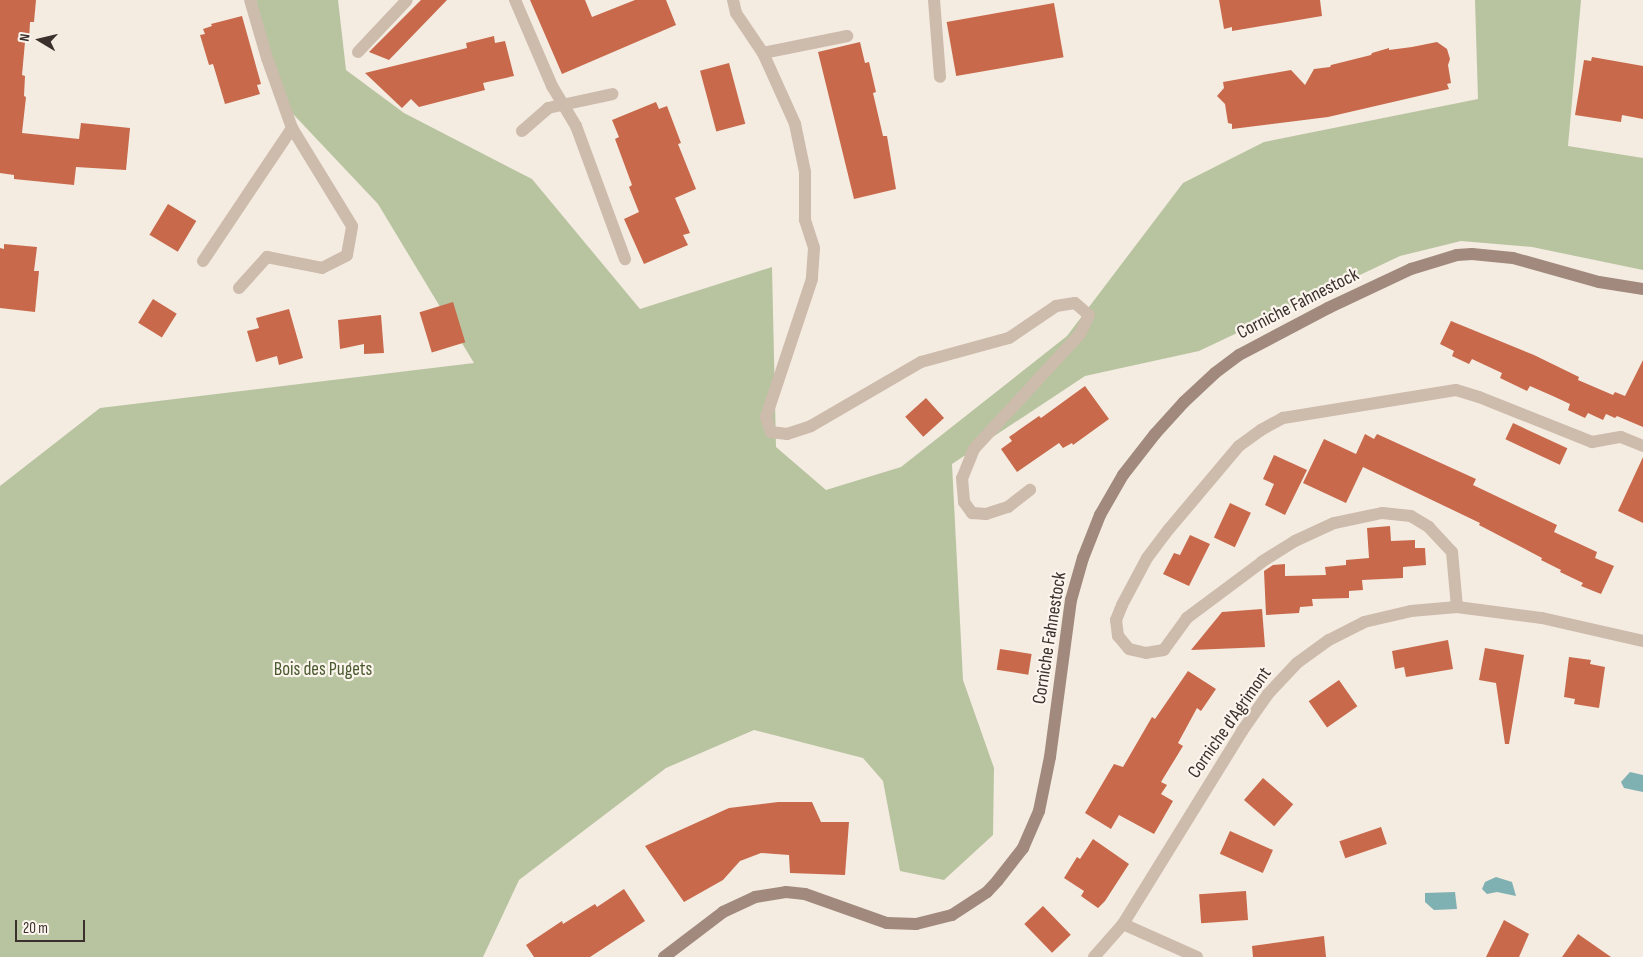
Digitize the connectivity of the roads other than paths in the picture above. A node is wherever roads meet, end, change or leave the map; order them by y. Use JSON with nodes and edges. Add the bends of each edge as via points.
{"nodes":[{"id":1,"x":250,"y":0,"type":"edge"},
{"id":2,"x":407,"y":0,"type":"edge"},
{"id":3,"x":514,"y":0,"type":"edge"},
{"id":4,"x":734,"y":0,"type":"edge"},
{"id":5,"x":934,"y":0,"type":"edge"},
{"id":6,"x":847,"y":36,"type":"dead end"},
{"id":7,"x":358,"y":52,"type":"dead end"},
{"id":8,"x":763,"y":53,"type":"junction"},
{"id":9,"x":940,"y":77,"type":"dead end"},
{"id":10,"x":613,"y":94,"type":"dead end"},
{"id":11,"x":564,"y":105,"type":"junction"},
{"id":12,"x":292,"y":128,"type":"junction"},
{"id":13,"x":522,"y":132,"type":"dead end"},
{"id":14,"x":625,"y":259,"type":"dead end"},
{"id":15,"x":203,"y":260,"type":"dead end"},
{"id":16,"x":239,"y":288,"type":"dead end"},
{"id":17,"x":1643,"y":289,"type":"edge"},
{"id":18,"x":1643,"y":446,"type":"edge"},
{"id":19,"x":1030,"y":490,"type":"dead end"},
{"id":20,"x":1457,"y":607,"type":"junction"},
{"id":21,"x":1643,"y":641,"type":"edge"},
{"id":22,"x":1123,"y":924,"type":"junction"},
{"id":23,"x":664,"y":957,"type":"edge"},
{"id":24,"x":1094,"y":957,"type":"edge"},
{"id":25,"x":1196,"y":957,"type":"edge"}],
"edges":[{"from":1,"to":12,"type":"street"},
{"from":2,"to":7,"type":"street"},
{"from":3,"to":11,"type":"street","via":[[552,86]]},
{"from":4,"to":8,"type":"street","via":[[736,13]]},
{"from":5,"to":9,"type":"street"},
{"from":6,"to":8,"type":"street"},
{"from":8,"to":19,"type":"street","via":[[795,124],[805,172],[805,220],[814,248],[812,279],[766,416],[771,432],[787,434],[811,426],[921,362],[1009,338],[1056,306],[1075,303],[1089,315],[1080,334],[974,449],[962,478],[964,502],[972,513],[986,514],[1008,507]]},
{"from":10,"to":11,"type":"street"},
{"from":11,"to":13,"type":"street","via":[[548,108]]},
{"from":11,"to":14,"type":"street","via":[[576,126]]},
{"from":12,"to":15,"type":"street"},
{"from":12,"to":16,"type":"street","via":[[352,226],[347,254],[322,268],[267,257]]},
{"from":17,"to":23,"type":"main road","name":"Corniche Fahnestock","via":[[1599,282],[1513,258],[1457,255],[1411,269],[1294,324],[1239,355],[1184,402],[1155,434],[1123,475],[1100,515],[1071,600],[1050,757],[1039,811],[1023,848],[987,892],[952,914],[916,924],[887,923],[806,894],[779,893],[755,897],[723,912]]},
{"from":18,"to":20,"type":"street","via":[[1621,437],[1592,442],[1456,390],[1283,418],[1239,446],[1176,522],[1147,558],[1116,620],[1118,636],[1129,649],[1146,653],[1164,650],[1187,618],[1262,562],[1334,523],[1382,513],[1411,516],[1429,527],[1452,552]]},
{"from":20,"to":21,"type":"street","name":"Corniche d'Agrimont","via":[[1542,618]]},
{"from":20,"to":22,"type":"street","name":"Corniche d'Agrimont","via":[[1411,611],[1364,622],[1329,640],[1296,663],[1268,694],[1242,731]]},
{"from":22,"to":24,"type":"street","name":"Corniche d'Agrimont"},
{"from":22,"to":25,"type":"street"}]}
